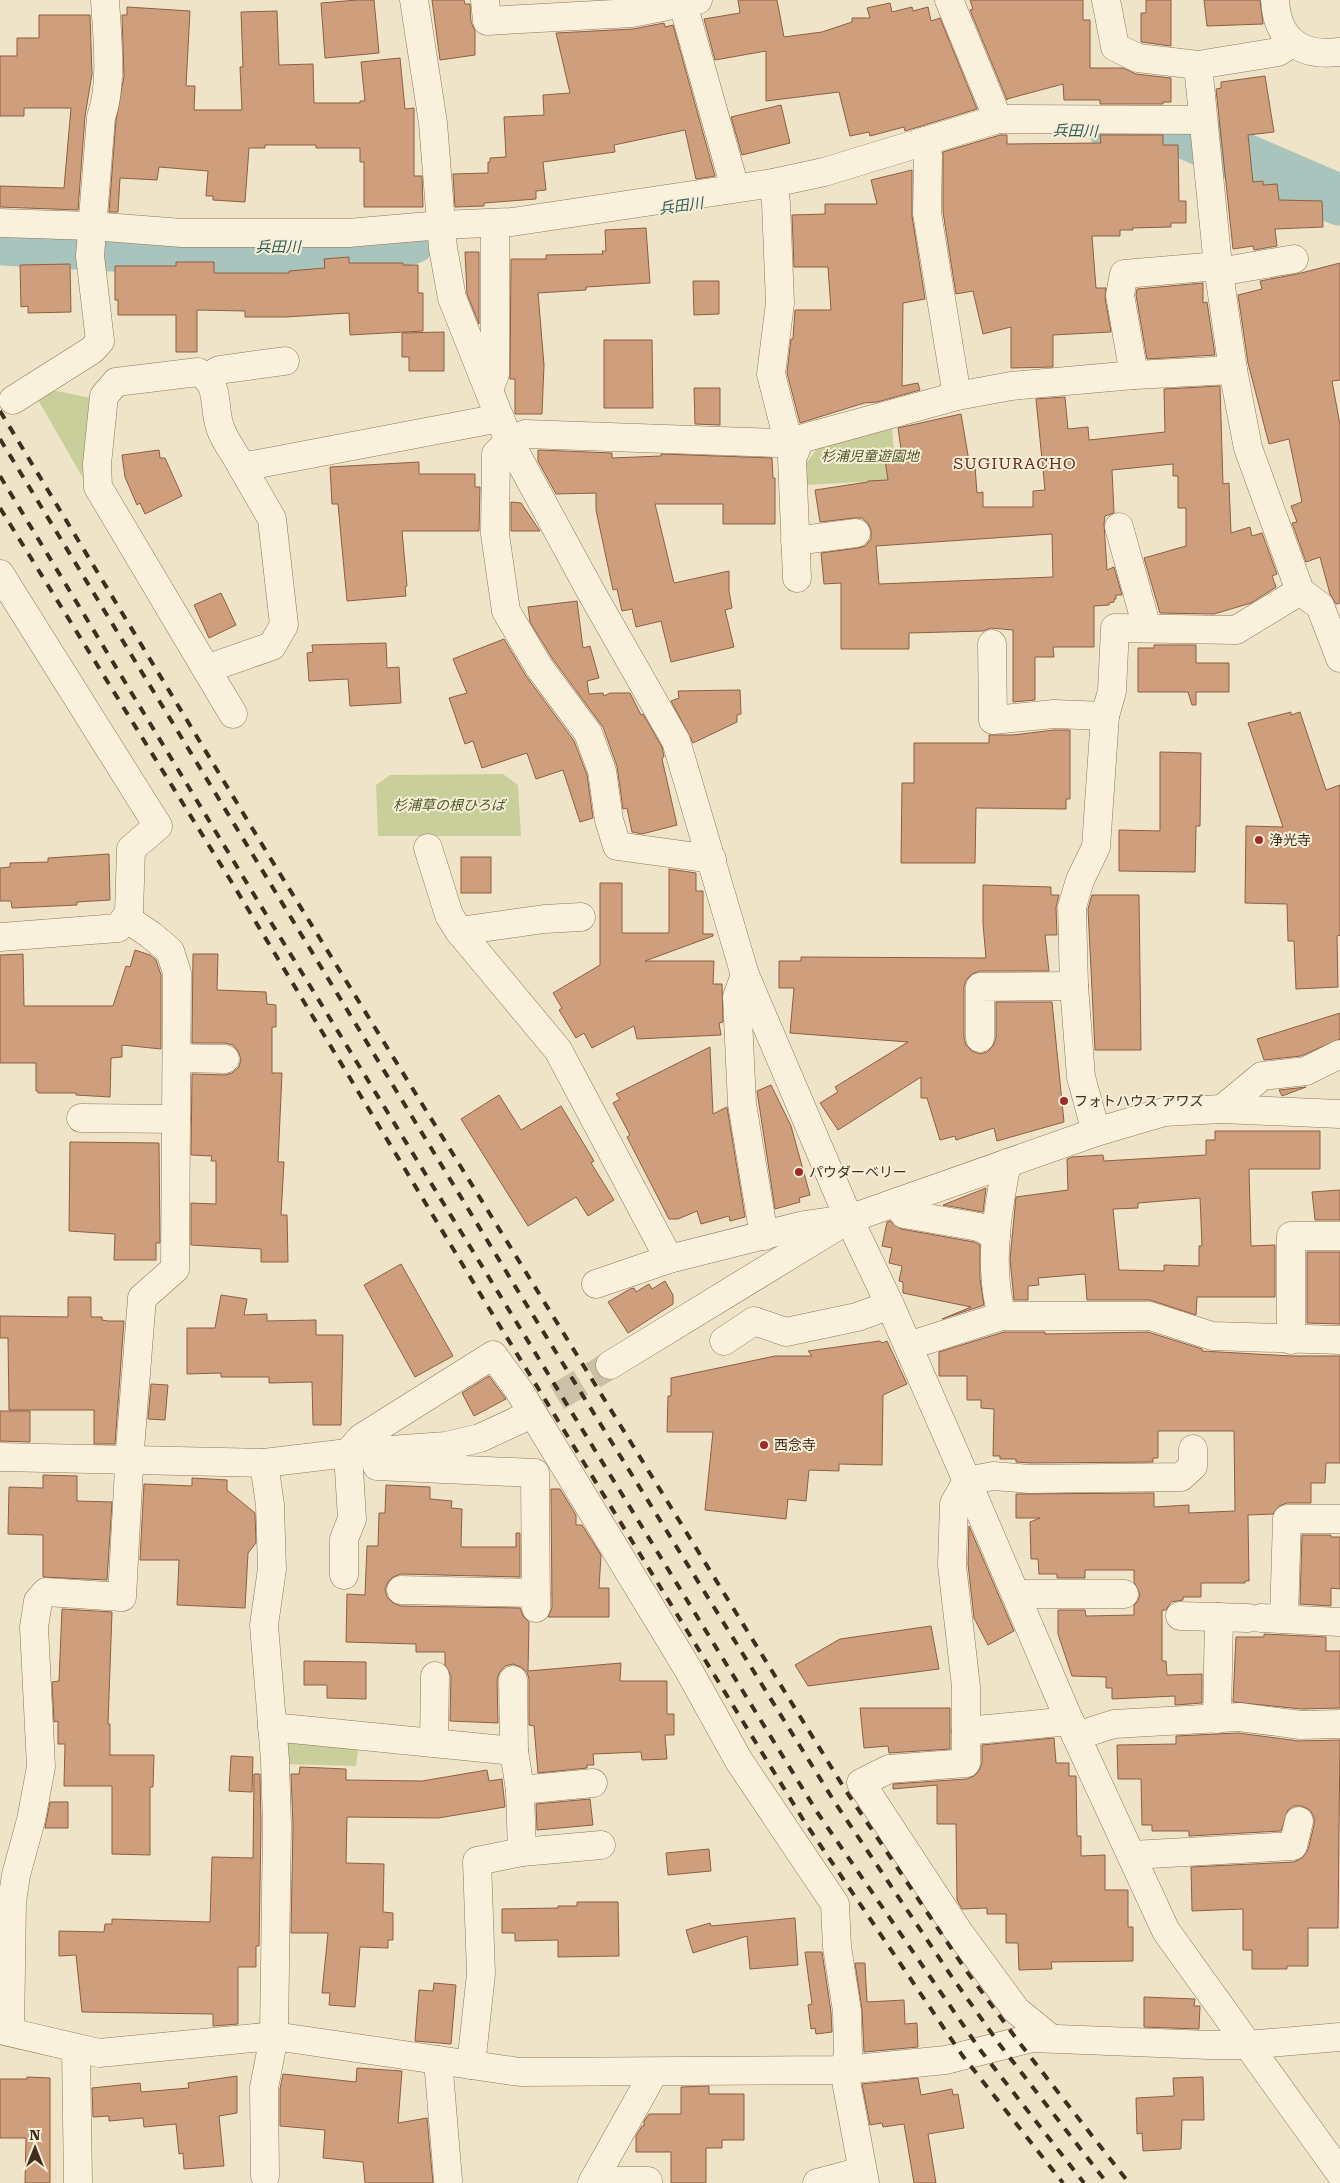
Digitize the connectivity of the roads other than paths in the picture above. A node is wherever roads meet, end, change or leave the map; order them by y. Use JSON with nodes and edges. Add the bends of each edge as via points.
{"nodes":[{"id":1,"x":105,"y":0,"type":"edge"},
{"id":2,"x":414,"y":0,"type":"edge"},
{"id":3,"x":484,"y":0,"type":"edge"},
{"id":4,"x":949,"y":0,"type":"edge"},
{"id":5,"x":1106,"y":0,"type":"edge"},
{"id":6,"x":1275,"y":0,"type":"edge"},
{"id":7,"x":690,"y":2,"type":"edge"},
{"id":8,"x":1292,"y":43,"type":"junction"},
{"id":9,"x":1340,"y":52,"type":"edge"},
{"id":10,"x":1198,"y":64,"type":"junction"},
{"id":11,"x":998,"y":119,"type":"junction"},
{"id":12,"x":1203,"y":126,"type":"junction"},
{"id":13,"x":926,"y":147,"type":"junction"},
{"id":14,"x":735,"y":188,"type":"junction"},
{"id":15,"x":774,"y":190,"type":"junction"},
{"id":16,"x":0,"y":223,"type":"edge"},
{"id":17,"x":495,"y":230,"type":"junction"},
{"id":18,"x":442,"y":233,"type":"junction"},
{"id":19,"x":91,"y":238,"type":"junction"},
{"id":20,"x":1294,"y":259,"type":"dead end"},
{"id":21,"x":1218,"y":269,"type":"junction"},
{"id":22,"x":285,"y":360,"type":"dead end"},
{"id":23,"x":1233,"y":370,"type":"junction"},
{"id":24,"x":1134,"y":375,"type":"junction"},
{"id":25,"x":207,"y":377,"type":"junction"},
{"id":26,"x":489,"y":391,"type":"junction"},
{"id":27,"x":957,"y":396,"type":"junction"},
{"id":28,"x":13,"y":400,"type":"dead end"},
{"id":29,"x":504,"y":430,"type":"junction"},
{"id":30,"x":794,"y":440,"type":"junction"},
{"id":31,"x":242,"y":467,"type":"junction"},
{"id":32,"x":1119,"y":526,"type":"dead end"},
{"id":33,"x":856,"y":533,"type":"dead end"},
{"id":34,"x":796,"y":541,"type":"junction"},
{"id":35,"x":0,"y":574,"type":"edge"},
{"id":36,"x":797,"y":578,"type":"dead end"},
{"id":37,"x":1300,"y":591,"type":"junction"},
{"id":38,"x":1146,"y":628,"type":"junction"},
{"id":39,"x":992,"y":644,"type":"dead end"},
{"id":40,"x":1340,"y":658,"type":"edge"},
{"id":41,"x":206,"y":669,"type":"junction"},
{"id":42,"x":233,"y":714,"type":"dead end"},
{"id":43,"x":1104,"y":716,"type":"junction"},
{"id":44,"x":428,"y":848,"type":"dead end"},
{"id":45,"x":712,"y":860,"type":"junction"},
{"id":46,"x":581,"y":917,"type":"dead end"},
{"id":47,"x":126,"y":918,"type":"junction"},
{"id":48,"x":459,"y":931,"type":"junction"},
{"id":49,"x":0,"y":937,"type":"edge"},
{"id":50,"x":745,"y":975,"type":"junction"},
{"id":51,"x":1074,"y":986,"type":"junction"},
{"id":52,"x":980,"y":1038,"type":"dead end"},
{"id":53,"x":1340,"y":1054,"type":"edge"},
{"id":54,"x":177,"y":1058,"type":"junction"},
{"id":55,"x":224,"y":1058,"type":"dead end"},
{"id":56,"x":1222,"y":1109,"type":"junction"},
{"id":57,"x":1340,"y":1114,"type":"edge"},
{"id":58,"x":81,"y":1118,"type":"dead end"},
{"id":59,"x":176,"y":1119,"type":"junction"},
{"id":60,"x":1096,"y":1132,"type":"junction"},
{"id":61,"x":1007,"y":1163,"type":"junction"},
{"id":62,"x":897,"y":1202,"type":"junction"},
{"id":63,"x":849,"y":1219,"type":"junction"},
{"id":64,"x":764,"y":1236,"type":"junction"},
{"id":65,"x":996,"y":1236,"type":"junction"},
{"id":66,"x":1340,"y":1236,"type":"edge"},
{"id":67,"x":669,"y":1259,"type":"junction"},
{"id":68,"x":596,"y":1284,"type":"dead end"},
{"id":69,"x":890,"y":1305,"type":"junction"},
{"id":70,"x":1002,"y":1316,"type":"junction"},
{"id":71,"x":1291,"y":1340,"type":"junction"},
{"id":72,"x":1340,"y":1340,"type":"edge"},
{"id":73,"x":724,"y":1341,"type":"dead end"},
{"id":74,"x":908,"y":1346,"type":"junction"},
{"id":75,"x":610,"y":1366,"type":"tunnel mouth"},
{"id":76,"x":1193,"y":1449,"type":"dead end"},
{"id":77,"x":348,"y":1453,"type":"junction"},
{"id":78,"x":0,"y":1457,"type":"edge"},
{"id":79,"x":129,"y":1460,"type":"junction"},
{"id":80,"x":264,"y":1463,"type":"junction"},
{"id":81,"x":375,"y":1466,"type":"junction"},
{"id":82,"x":967,"y":1481,"type":"junction"},
{"id":83,"x":1340,"y":1519,"type":"edge"},
{"id":84,"x":344,"y":1575,"type":"dead end"},
{"id":85,"x":401,"y":1590,"type":"dead end"},
{"id":86,"x":1016,"y":1594,"type":"junction"},
{"id":87,"x":1124,"y":1594,"type":"dead end"},
{"id":88,"x":1180,"y":1616,"type":"dead end"},
{"id":89,"x":1219,"y":1617,"type":"junction"},
{"id":90,"x":1264,"y":1619,"type":"junction"},
{"id":91,"x":1340,"y":1622,"type":"edge"},
{"id":92,"x":436,"y":1676,"type":"dead end"},
{"id":93,"x":512,"y":1680,"type":"dead end"},
{"id":94,"x":1217,"y":1719,"type":"junction"},
{"id":95,"x":1340,"y":1724,"type":"edge"},
{"id":96,"x":272,"y":1727,"type":"junction"},
{"id":97,"x":1073,"y":1728,"type":"junction"},
{"id":98,"x":966,"y":1732,"type":"junction"},
{"id":99,"x":434,"y":1743,"type":"junction"},
{"id":100,"x":514,"y":1751,"type":"junction"},
{"id":101,"x":593,"y":1783,"type":"dead end"},
{"id":102,"x":520,"y":1790,"type":"junction"},
{"id":103,"x":1299,"y":1821,"type":"dead end"},
{"id":104,"x":601,"y":1846,"type":"dead end"},
{"id":105,"x":522,"y":1852,"type":"junction"},
{"id":106,"x":1132,"y":1855,"type":"junction"},
{"id":107,"x":5,"y":2031,"type":"edge"},
{"id":108,"x":274,"y":2036,"type":"junction"},
{"id":109,"x":1340,"y":2037,"type":"edge"},
{"id":110,"x":1049,"y":2038,"type":"junction"},
{"id":111,"x":1247,"y":2044,"type":"junction"},
{"id":112,"x":76,"y":2049,"type":"junction"},
{"id":113,"x":438,"y":2060,"type":"junction"},
{"id":114,"x":471,"y":2065,"type":"junction"},
{"id":115,"x":844,"y":2070,"type":"junction"},
{"id":116,"x":654,"y":2072,"type":"junction"},
{"id":117,"x":1340,"y":2173,"type":"edge"},
{"id":118,"x":265,"y":2176,"type":"dead end"},
{"id":119,"x":863,"y":2177,"type":"edge"},
{"id":120,"x":448,"y":2180,"type":"dead end"},
{"id":121,"x":593,"y":2182,"type":"edge"},
{"id":122,"x":78,"y":2183,"type":"edge"},
{"id":123,"x":648,"y":2183,"type":"edge"},
{"id":124,"x":817,"y":2183,"type":"edge"}],
"edges":[{"from":1,"to":19,"type":"street","via":[[108,49],[105,105],[101,117]]},
{"from":2,"to":18,"type":"street","via":[[433,123]]},
{"from":3,"to":7,"type":"street","via":[[487,22],[632,13]]},
{"from":4,"to":11,"type":"street"},
{"from":5,"to":10,"type":"street","via":[[1115,48],[1138,58]]},
{"from":6,"to":8,"type":"street","via":[[1275,13]]},
{"from":7,"to":14,"type":"street"},
{"from":8,"to":9,"type":"street","via":[[1305,51]]},
{"from":8,"to":10,"type":"street","via":[[1278,52]]},
{"from":10,"to":12,"type":"street"},
{"from":11,"to":12,"type":"street"},
{"from":11,"to":13,"type":"street"},
{"from":12,"to":21,"type":"street"},
{"from":13,"to":15,"type":"street","via":[[824,172]]},
{"from":13,"to":27,"type":"street","via":[[927,212]]},
{"from":14,"to":15,"type":"street"},
{"from":14,"to":17,"type":"street"},
{"from":15,"to":30,"type":"street","via":[[780,303],[771,374]]},
{"from":16,"to":19,"type":"street"},
{"from":17,"to":18,"type":"street"},
{"from":17,"to":26,"type":"street","via":[[495,374]]},
{"from":18,"to":19,"type":"street","via":[[182,233]]},
{"from":18,"to":26,"type":"street","via":[[452,298]]},
{"from":19,"to":28,"type":"street","via":[[100,341],[97,347]]},
{"from":20,"to":21,"type":"street"},
{"from":21,"to":23,"type":"street"},
{"from":21,"to":24,"type":"street","via":[[1124,274],[1120,295]]},
{"from":22,"to":25,"type":"street","via":[[220,370]]},
{"from":23,"to":24,"type":"street"},
{"from":23,"to":37,"type":"street","via":[[1248,448]]},
{"from":24,"to":27,"type":"street","via":[[1011,386]]},
{"from":25,"to":31,"type":"street","via":[[212,385],[221,430]]},
{"from":25,"to":41,"type":"street","via":[[198,372],[116,382],[104,396],[97,464],[98,487]]},
{"from":26,"to":29,"type":"street"},
{"from":27,"to":30,"type":"street"},
{"from":29,"to":30,"type":"street","via":[[525,434],[769,443]]},
{"from":29,"to":31,"type":"street"},
{"from":29,"to":45,"type":"street","via":[[676,741]]},
{"from":29,"to":45,"type":"street","via":[[496,454],[495,534],[506,611],[539,667],[588,733],[602,770],[609,820],[617,846]]},
{"from":30,"to":34,"type":"street"},
{"from":31,"to":41,"type":"street","via":[[272,519],[284,625],[272,646]]},
{"from":32,"to":38,"type":"street"},
{"from":33,"to":34,"type":"street"},
{"from":34,"to":36,"type":"street"},
{"from":35,"to":47,"type":"street","via":[[158,826],[131,849],[129,913]]},
{"from":37,"to":38,"type":"street","via":[[1236,630]]},
{"from":37,"to":40,"type":"street","via":[[1320,606]]},
{"from":38,"to":43,"type":"street","via":[[1115,628],[1112,691]]},
{"from":39,"to":43,"type":"street","via":[[993,720],[1054,714]]},
{"from":41,"to":42,"type":"street"},
{"from":43,"to":51,"type":"street","via":[[1096,847],[1080,880],[1072,907]]},
{"from":44,"to":48,"type":"street","via":[[449,915]]},
{"from":45,"to":50,"type":"street"},
{"from":46,"to":48,"type":"street","via":[[544,918]]},
{"from":47,"to":49,"type":"street","via":[[118,928]]},
{"from":47,"to":54,"type":"street","via":[[170,951],[177,973]]},
{"from":48,"to":67,"type":"street","via":[[558,1050]]},
{"from":50,"to":63,"type":"street"},
{"from":50,"to":64,"type":"street","via":[[738,997],[742,1104]]},
{"from":51,"to":52,"type":"street","via":[[980,987]]},
{"from":51,"to":60,"type":"street","via":[[1081,1078]]},
{"from":53,"to":56,"type":"street","via":[[1306,1071],[1262,1076]]},
{"from":54,"to":55,"type":"street"},
{"from":54,"to":59,"type":"street"},
{"from":56,"to":57,"type":"street"},
{"from":56,"to":60,"type":"street","via":[[1164,1112]]},
{"from":58,"to":59,"type":"street"},
{"from":59,"to":79,"type":"street","via":[[175,1268],[142,1298]]},
{"from":60,"to":61,"type":"street"},
{"from":61,"to":62,"type":"street"},
{"from":61,"to":65,"type":"street"},
{"from":62,"to":63,"type":"street"},
{"from":62,"to":65,"type":"street","via":[[904,1214],[979,1227]]},
{"from":63,"to":64,"type":"street","via":[[804,1224]]},
{"from":63,"to":69,"type":"street"},
{"from":63,"to":75,"type":"street"},
{"from":64,"to":67,"type":"street"},
{"from":65,"to":70,"type":"street","via":[[997,1299]]},
{"from":66,"to":71,"type":"street","via":[[1290,1236]]},
{"from":67,"to":68,"type":"street"},
{"from":69,"to":73,"type":"street","via":[[857,1317],[786,1332],[754,1320]]},
{"from":69,"to":74,"type":"street"},
{"from":70,"to":71,"type":"street","via":[[1150,1316],[1212,1336]]},
{"from":70,"to":74,"type":"street"},
{"from":71,"to":72,"type":"street"},
{"from":74,"to":82,"type":"street"},
{"from":76,"to":82,"type":"street","via":[[1193,1466],[1181,1477],[1030,1479],[993,1476]]},
{"from":77,"to":80,"type":"street"},
{"from":77,"to":81,"type":"street"},
{"from":77,"to":81,"type":"street","via":[[446,1446],[517,1428],[470,1452]]},
{"from":77,"to":84,"type":"street","via":[[352,1519],[344,1538]]},
{"from":77,"to":115,"type":"street","via":[[361,1438],[493,1355],[518,1389],[688,1669],[739,1761],[835,1904],[837,1947],[847,2011],[848,2054]]},
{"from":78,"to":79,"type":"street"},
{"from":79,"to":80,"type":"street"},
{"from":79,"to":107,"type":"street","via":[[122,1597],[46,1592],[38,1601],[34,1627],[41,1767],[12,1901]]},
{"from":80,"to":96,"type":"street","via":[[270,1505],[272,1569],[264,1625]]},
{"from":81,"to":85,"type":"street","via":[[535,1473],[536,1600]]},
{"from":82,"to":86,"type":"street"},
{"from":82,"to":98,"type":"street","via":[[954,1504],[952,1564],[966,1688]]},
{"from":83,"to":90,"type":"street","via":[[1287,1519]]},
{"from":86,"to":87,"type":"street"},
{"from":86,"to":97,"type":"street"},
{"from":88,"to":89,"type":"street"},
{"from":89,"to":90,"type":"street"},
{"from":89,"to":94,"type":"street"},
{"from":90,"to":91,"type":"street"},
{"from":92,"to":99,"type":"street"},
{"from":93,"to":100,"type":"street"},
{"from":94,"to":95,"type":"street","via":[[1239,1717],[1301,1725]]},
{"from":94,"to":97,"type":"street"},
{"from":96,"to":99,"type":"street"},
{"from":96,"to":108,"type":"street","via":[[277,1825]]},
{"from":97,"to":98,"type":"street"},
{"from":97,"to":106,"type":"street"},
{"from":98,"to":110,"type":"street","via":[[966,1763],[889,1769],[861,1784],[958,1931],[1016,2010]]},
{"from":99,"to":100,"type":"street"},
{"from":100,"to":102,"type":"street"},
{"from":101,"to":102,"type":"street"},
{"from":102,"to":105,"type":"street"},
{"from":103,"to":106,"type":"street","via":[[1293,1846]]},
{"from":104,"to":105,"type":"street"},
{"from":105,"to":114,"type":"street","via":[[477,1861],[481,1974]]},
{"from":106,"to":111,"type":"street","via":[[1166,1931]]},
{"from":107,"to":112,"type":"street"},
{"from":108,"to":112,"type":"street","via":[[99,2053]]},
{"from":108,"to":113,"type":"street"},
{"from":108,"to":118,"type":"street","via":[[264,2088]]},
{"from":109,"to":111,"type":"street"},
{"from":110,"to":111,"type":"street"},
{"from":110,"to":115,"type":"street","via":[[1032,2038],[946,2060]]},
{"from":111,"to":117,"type":"street"},
{"from":112,"to":122,"type":"street"},
{"from":113,"to":114,"type":"street"},
{"from":113,"to":120,"type":"street"},
{"from":114,"to":116,"type":"street","via":[[520,2072]]},
{"from":115,"to":116,"type":"street"},
{"from":115,"to":119,"type":"street"},
{"from":116,"to":121,"type":"street"},
{"from":119,"to":124,"type":"street"},
{"from":121,"to":123,"type":"street"}]}
